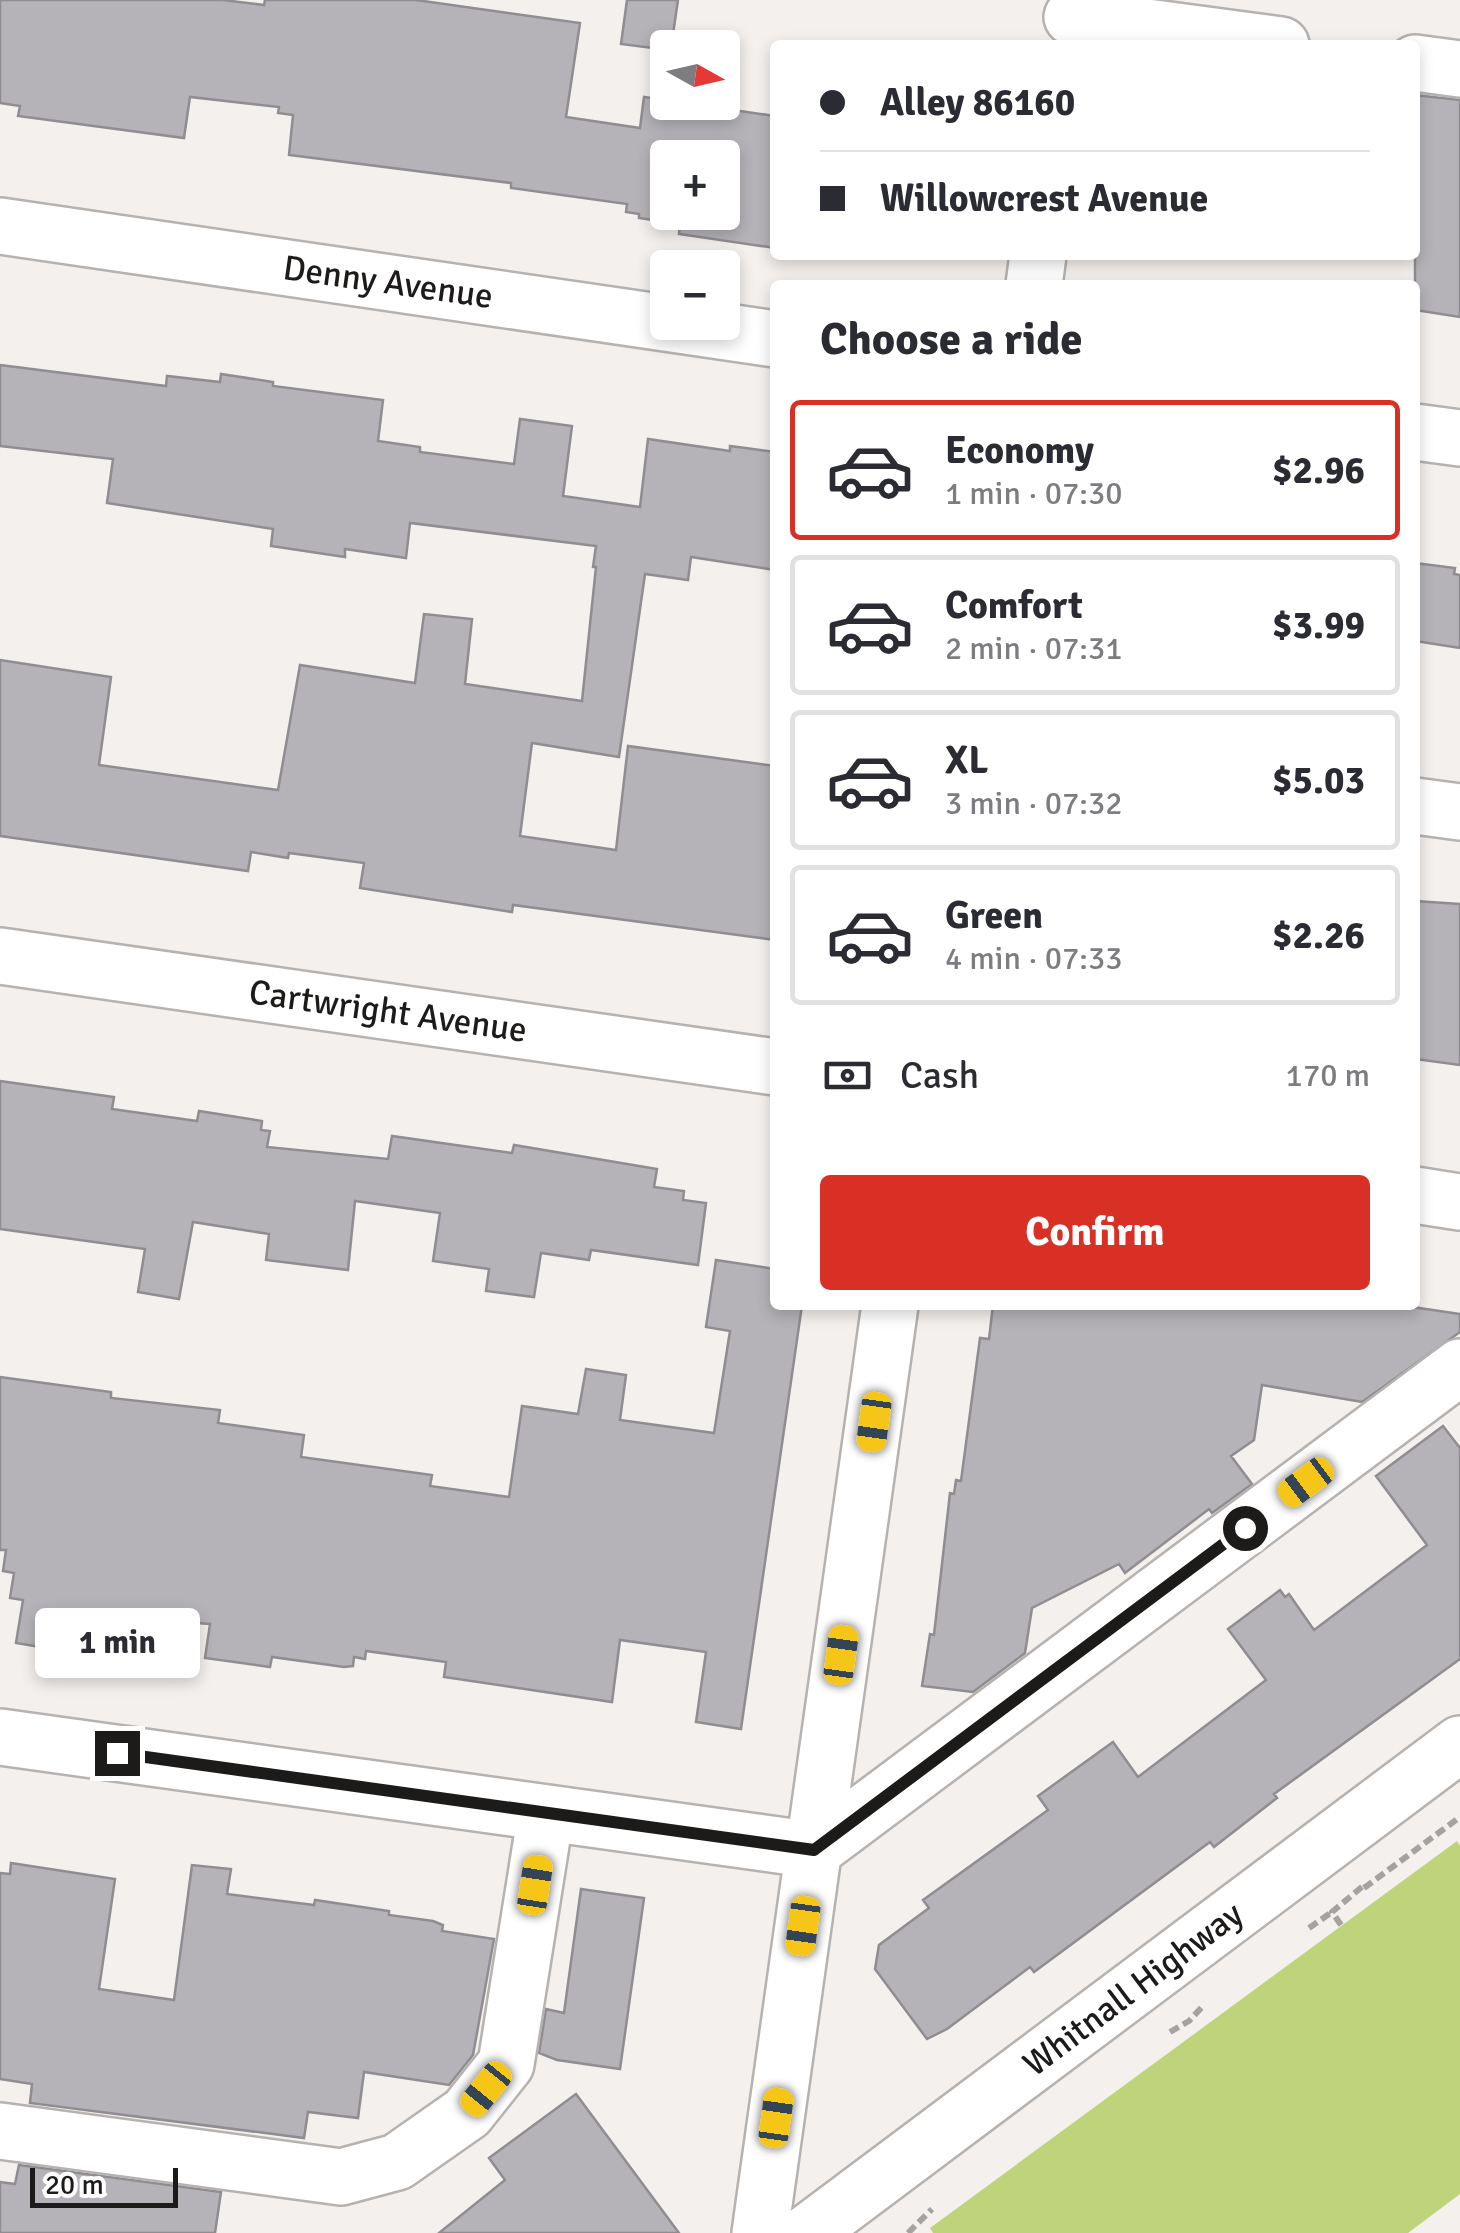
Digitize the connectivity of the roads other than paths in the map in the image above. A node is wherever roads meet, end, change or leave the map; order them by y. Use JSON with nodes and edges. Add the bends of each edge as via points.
{"nodes":[{"id":1,"x":1071,"y":21,"type":"edge"},
{"id":2,"x":1237,"y":40,"type":"edge"},
{"id":3,"x":1420,"y":64,"type":"edge"},
{"id":4,"x":1460,"y":69,"type":"edge"},
{"id":5,"x":0,"y":226,"type":"edge"},
{"id":6,"x":770,"y":338,"type":"edge"},
{"id":7,"x":1420,"y":433,"type":"edge"},
{"id":8,"x":1460,"y":438,"type":"edge"},
{"id":9,"x":1420,"y":807,"type":"edge"},
{"id":10,"x":1460,"y":812,"type":"edge"},
{"id":11,"x":0,"y":956,"type":"edge"},
{"id":12,"x":770,"y":1066,"type":"edge"},
{"id":13,"x":1420,"y":1196,"type":"edge"},
{"id":14,"x":1460,"y":1202,"type":"edge"},
{"id":15,"x":889,"y":1310,"type":"edge"},
{"id":16,"x":1460,"y":1367,"type":"edge"},
{"id":17,"x":0,"y":1737,"type":"edge"},
{"id":18,"x":1460,"y":1744,"type":"edge"},
{"id":19,"x":546,"y":1814,"type":"junction"},
{"id":20,"x":814,"y":1850,"type":"junction"},
{"id":21,"x":0,"y":2131,"type":"edge"},
{"id":22,"x":760,"y":2233,"type":"edge"},
{"id":23,"x":807,"y":2233,"type":"edge"}],
"edges":[{"from":1,"to":2,"type":"street"},
{"from":3,"to":4,"type":"street"},
{"from":5,"to":6,"type":"street","name":"Denny Avenue"},
{"from":7,"to":8,"type":"street"},
{"from":9,"to":10,"type":"street"},
{"from":11,"to":12,"type":"street","name":"Cartwright Avenue"},
{"from":13,"to":14,"type":"street"},
{"from":15,"to":20,"type":"street"},
{"from":16,"to":20,"type":"street"},
{"from":17,"to":19,"type":"street"},
{"from":18,"to":23,"type":"street","name":"Whitnall Highway"},
{"from":19,"to":20,"type":"street"},
{"from":19,"to":21,"type":"street","via":[[506,2064],[467,2113],[397,2162],[341,2177]]},
{"from":20,"to":22,"type":"street"}]}
